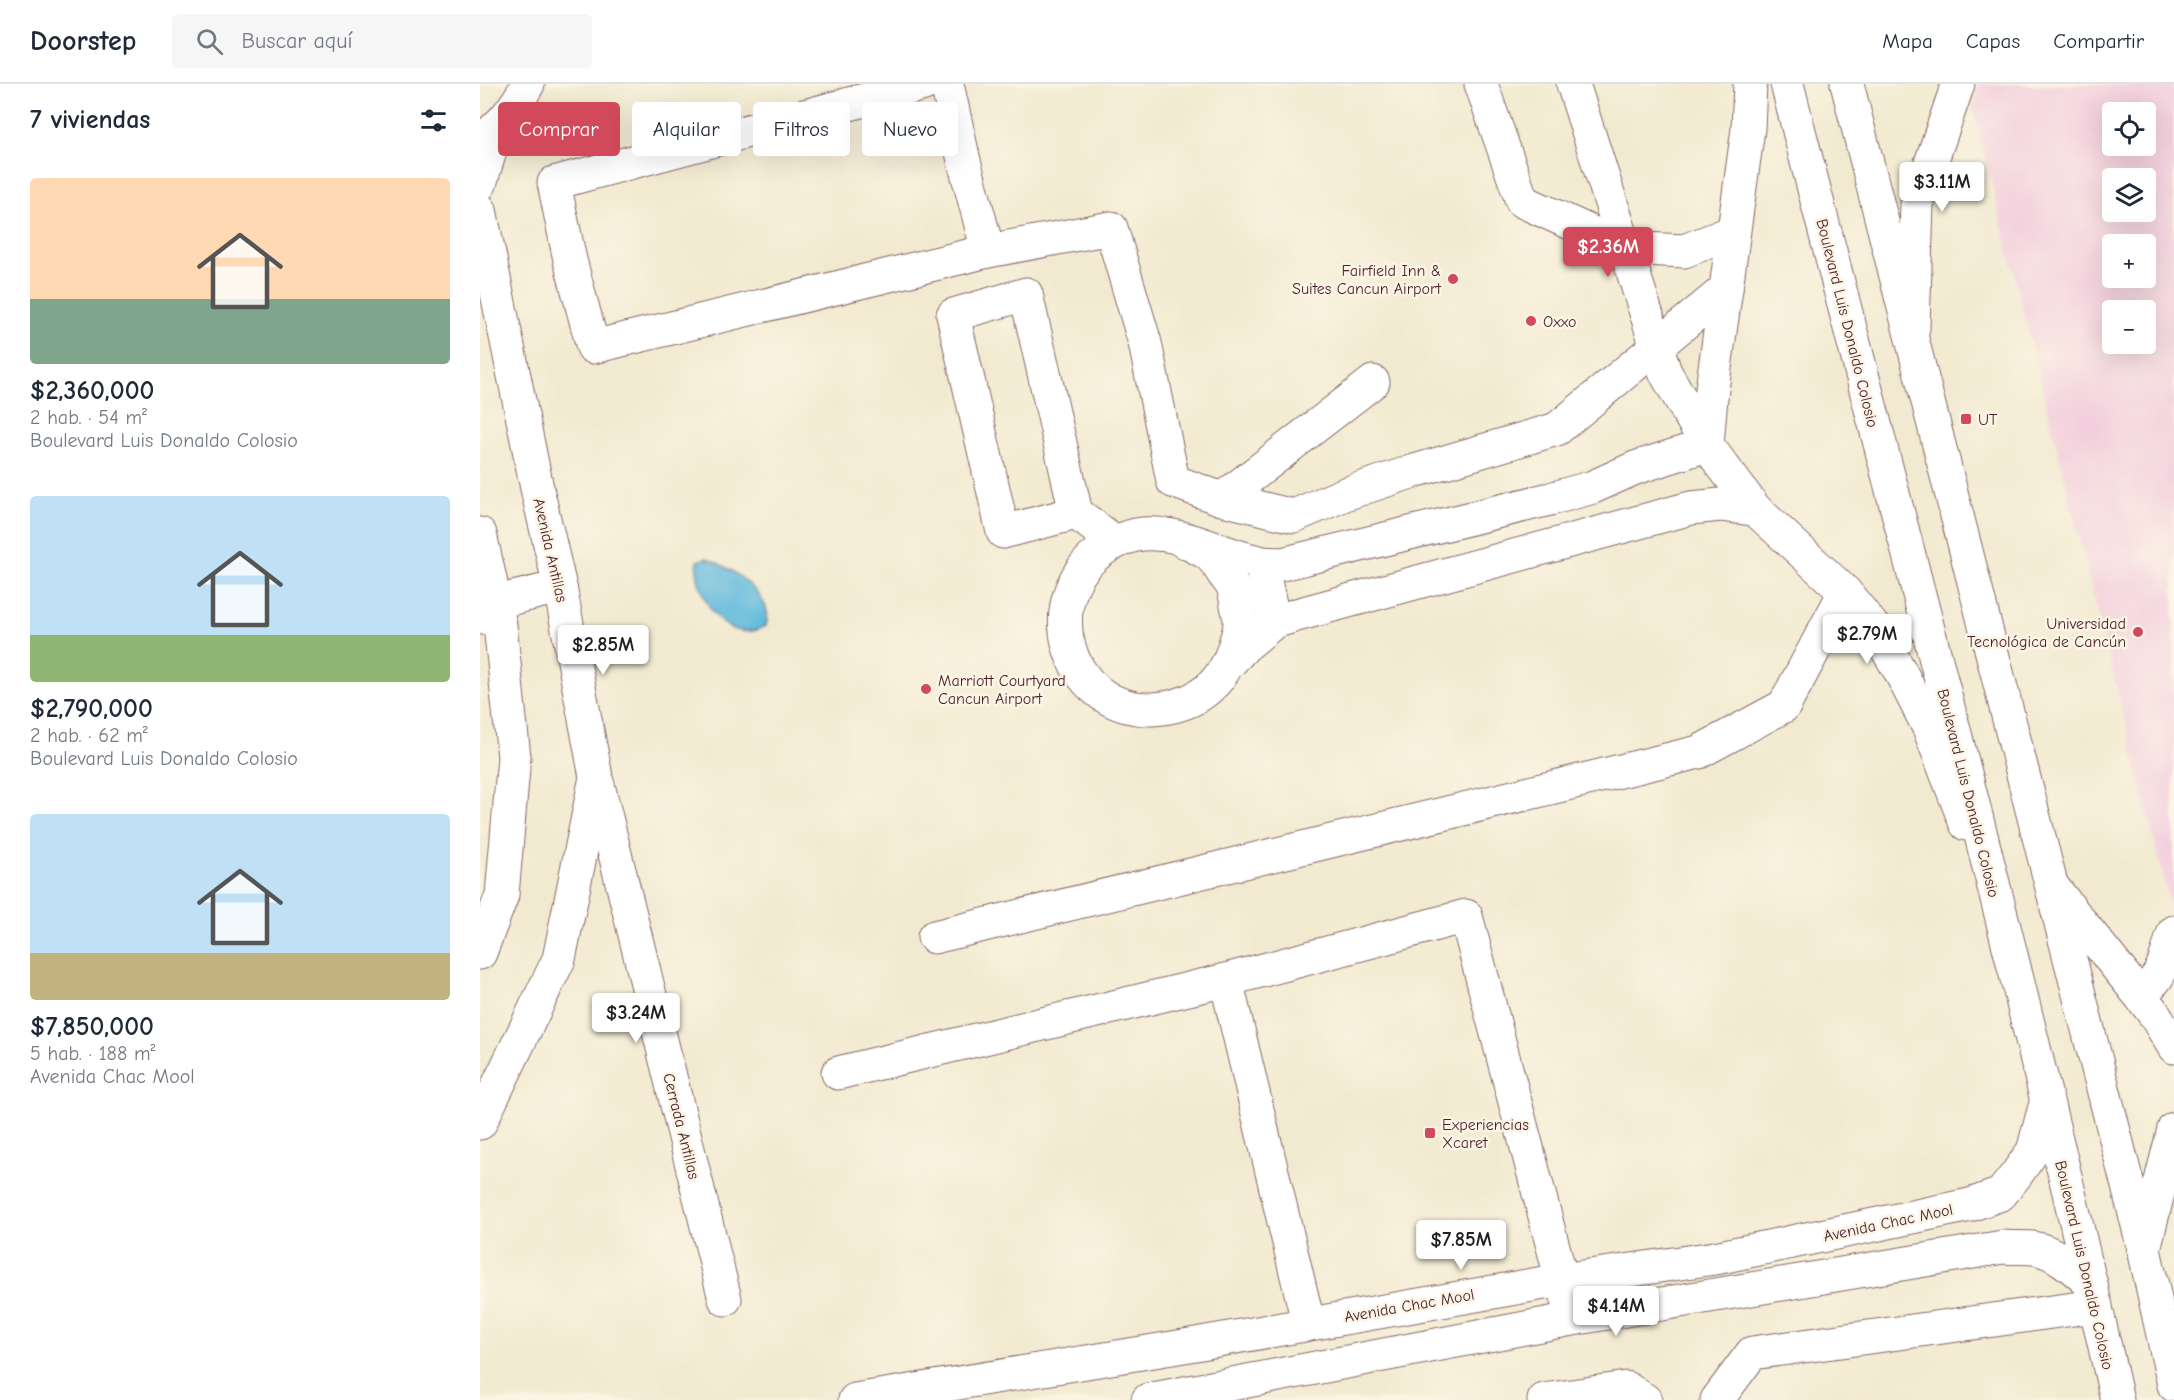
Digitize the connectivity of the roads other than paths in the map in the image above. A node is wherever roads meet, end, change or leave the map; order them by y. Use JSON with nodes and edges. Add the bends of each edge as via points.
{"nodes":[{"id":1,"x":528,"y":84,"type":"edge"},
{"id":2,"x":924,"y":84,"type":"edge"},
{"id":3,"x":947,"y":84,"type":"edge"},
{"id":4,"x":1481,"y":84,"type":"edge"},
{"id":5,"x":1573,"y":84,"type":"edge"},
{"id":6,"x":1750,"y":84,"type":"edge"},
{"id":7,"x":1787,"y":84,"type":"edge"},
{"id":8,"x":1847,"y":84,"type":"edge"},
{"id":9,"x":1958,"y":84,"type":"edge"},
{"id":10,"x":489,"y":135,"type":"edge"},
{"id":11,"x":480,"y":184,"type":"edge"},
{"id":12,"x":480,"y":210,"type":"edge"},
{"id":13,"x":1733,"y":232,"type":"junction"},
{"id":14,"x":1625,"y":248,"type":"junction"},
{"id":15,"x":988,"y":251,"type":"junction"},
{"id":16,"x":1726,"y":290,"type":"junction"},
{"id":17,"x":1913,"y":339,"type":"junction"},
{"id":18,"x":1657,"y":347,"type":"junction"},
{"id":19,"x":1373,"y":382,"type":"dead end"},
{"id":20,"x":1707,"y":445,"type":"junction"},
{"id":21,"x":1222,"y":499,"type":"junction"},
{"id":22,"x":1755,"y":509,"type":"junction"},
{"id":23,"x":1076,"y":513,"type":"junction"},
{"id":24,"x":480,"y":534,"type":"edge"},
{"id":25,"x":1176,"y":537,"type":"junction"},
{"id":26,"x":1115,"y":542,"type":"junction"},
{"id":27,"x":1261,"y":563,"type":"junction"},
{"id":28,"x":560,"y":587,"type":"junction"},
{"id":29,"x":1845,"y":592,"type":"junction"},
{"id":30,"x":488,"y":610,"type":"edge"},
{"id":31,"x":1274,"y":622,"type":"junction"},
{"id":32,"x":1230,"y":662,"type":"junction"},
{"id":33,"x":596,"y":777,"type":"junction"},
{"id":34,"x":2052,"y":886,"type":"junction"},
{"id":35,"x":1998,"y":907,"type":"junction"},
{"id":36,"x":2174,"y":932,"type":"edge"},
{"id":37,"x":934,"y":937,"type":"dead end"},
{"id":38,"x":480,"y":953,"type":"edge"},
{"id":39,"x":1226,"y":980,"type":"junction"},
{"id":40,"x":2138,"y":992,"type":"junction"},
{"id":41,"x":2174,"y":1047,"type":"edge"},
{"id":42,"x":838,"y":1073,"type":"dead end"},
{"id":43,"x":2046,"y":1102,"type":"junction"},
{"id":44,"x":480,"y":1123,"type":"edge"},
{"id":45,"x":2174,"y":1129,"type":"edge"},
{"id":46,"x":2144,"y":1249,"type":"junction"},
{"id":47,"x":1715,"y":1258,"type":"junction"},
{"id":48,"x":1561,"y":1280,"type":"junction"},
{"id":49,"x":1722,"y":1294,"type":"junction"},
{"id":50,"x":2093,"y":1295,"type":"junction"},
{"id":51,"x":725,"y":1299,"type":"dead end"},
{"id":52,"x":1572,"y":1318,"type":"junction"},
{"id":53,"x":1308,"y":1323,"type":"junction"},
{"id":54,"x":2174,"y":1385,"type":"edge"},
{"id":55,"x":855,"y":1400,"type":"edge"},
{"id":56,"x":1148,"y":1400,"type":"edge"},
{"id":57,"x":1544,"y":1400,"type":"edge"},
{"id":58,"x":1645,"y":1400,"type":"edge"},
{"id":59,"x":1717,"y":1400,"type":"edge"},
{"id":60,"x":2117,"y":1400,"type":"edge"}],
"edges":[{"from":1,"to":10,"type":"street","via":[[515,107]]},
{"from":2,"to":15,"type":"street","via":[[554,183],[592,347]]},
{"from":3,"to":15,"type":"street"},
{"from":4,"to":14,"type":"street","via":[[1522,201]]},
{"from":5,"to":14,"type":"street"},
{"from":6,"to":13,"type":"street","via":[[1748,129]]},
{"from":7,"to":35,"type":"street","name":"Boulevard Luis Donaldo Colosio"},
{"from":8,"to":17,"type":"street"},
{"from":9,"to":17,"type":"street","via":[[1917,204]]},
{"from":10,"to":11,"type":"street"},
{"from":12,"to":28,"type":"street","name":"Avenida Antillas"},
{"from":13,"to":14,"type":"street","via":[[1684,251]]},
{"from":13,"to":16,"type":"street"},
{"from":14,"to":18,"type":"street"},
{"from":15,"to":21,"type":"street","via":[[1110,228],[1145,343],[1173,482]]},
{"from":16,"to":18,"type":"street"},
{"from":16,"to":20,"type":"street"},
{"from":17,"to":34,"type":"street"},
{"from":18,"to":20,"type":"street","via":[[1665,372]]},
{"from":18,"to":21,"type":"street","via":[[1557,429],[1411,472],[1294,516]]},
{"from":19,"to":21,"type":"street"},
{"from":20,"to":22,"type":"street"},
{"from":20,"to":27,"type":"street","via":[[1550,499],[1282,564]]},
{"from":22,"to":29,"type":"street"},
{"from":22,"to":31,"type":"street","via":[[1721,505],[1691,508]]},
{"from":23,"to":23,"type":"street","via":[[1026,294],[953,315],[1003,532]]},
{"from":23,"to":26,"type":"street"},
{"from":24,"to":30,"type":"street"},
{"from":25,"to":26,"type":"street","via":[[1156,534]]},
{"from":25,"to":27,"type":"street"},
{"from":25,"to":32,"type":"street","via":[[1210,555],[1233,587],[1240,624]]},
{"from":26,"to":32,"type":"street","via":[[1083,568],[1066,606],[1068,647],[1089,682],[1124,705],[1165,708],[1203,693]]},
{"from":27,"to":31,"type":"street"},
{"from":28,"to":30,"type":"street"},
{"from":28,"to":33,"type":"street","name":"Avenida Antillas"},
{"from":29,"to":35,"type":"street","via":[[1875,629],[1929,728]]},
{"from":29,"to":37,"type":"street","via":[[1784,706],[1699,752]]},
{"from":30,"to":38,"type":"street","via":[[500,625],[514,757],[502,895]]},
{"from":31,"to":32,"type":"street"},
{"from":33,"to":44,"type":"street","name":"Avenida Antillas","via":[[559,959]]},
{"from":33,"to":51,"type":"street","name":"Cerrada Antillas"},
{"from":34,"to":40,"type":"street"},
{"from":34,"to":46,"type":"street"},
{"from":35,"to":43,"type":"street","name":"Boulevard Luis Donaldo Colosio"},
{"from":36,"to":40,"type":"street","via":[[2153,985]]},
{"from":39,"to":42,"type":"street"},
{"from":39,"to":48,"type":"street","via":[[1466,916]]},
{"from":39,"to":53,"type":"street"},
{"from":40,"to":41,"type":"street"},
{"from":43,"to":47,"type":"street","name":"Avenida Chac Mool","via":[[2033,1151],[2001,1194],[1970,1205]]},
{"from":43,"to":50,"type":"street","name":"Boulevard Luis Donaldo Colosio"},
{"from":45,"to":46,"type":"street"},
{"from":46,"to":54,"type":"street"},
{"from":47,"to":48,"type":"street","name":"Avenida Chac Mool"},
{"from":47,"to":49,"type":"street"},
{"from":48,"to":52,"type":"street"},
{"from":48,"to":53,"type":"street","name":"Avenida Chac Mool"},
{"from":49,"to":50,"type":"street","via":[[2003,1248],[2033,1248],[2073,1268]]},
{"from":49,"to":52,"type":"street"},
{"from":50,"to":59,"type":"street","via":[[1752,1353]]},
{"from":50,"to":60,"type":"street","name":"Boulevard Luis Donaldo Colosio"},
{"from":52,"to":56,"type":"street"},
{"from":53,"to":55,"type":"street","name":"Avenida Chac Mool"},
{"from":57,"to":58,"type":"street","via":[[1626,1388]]}]}
